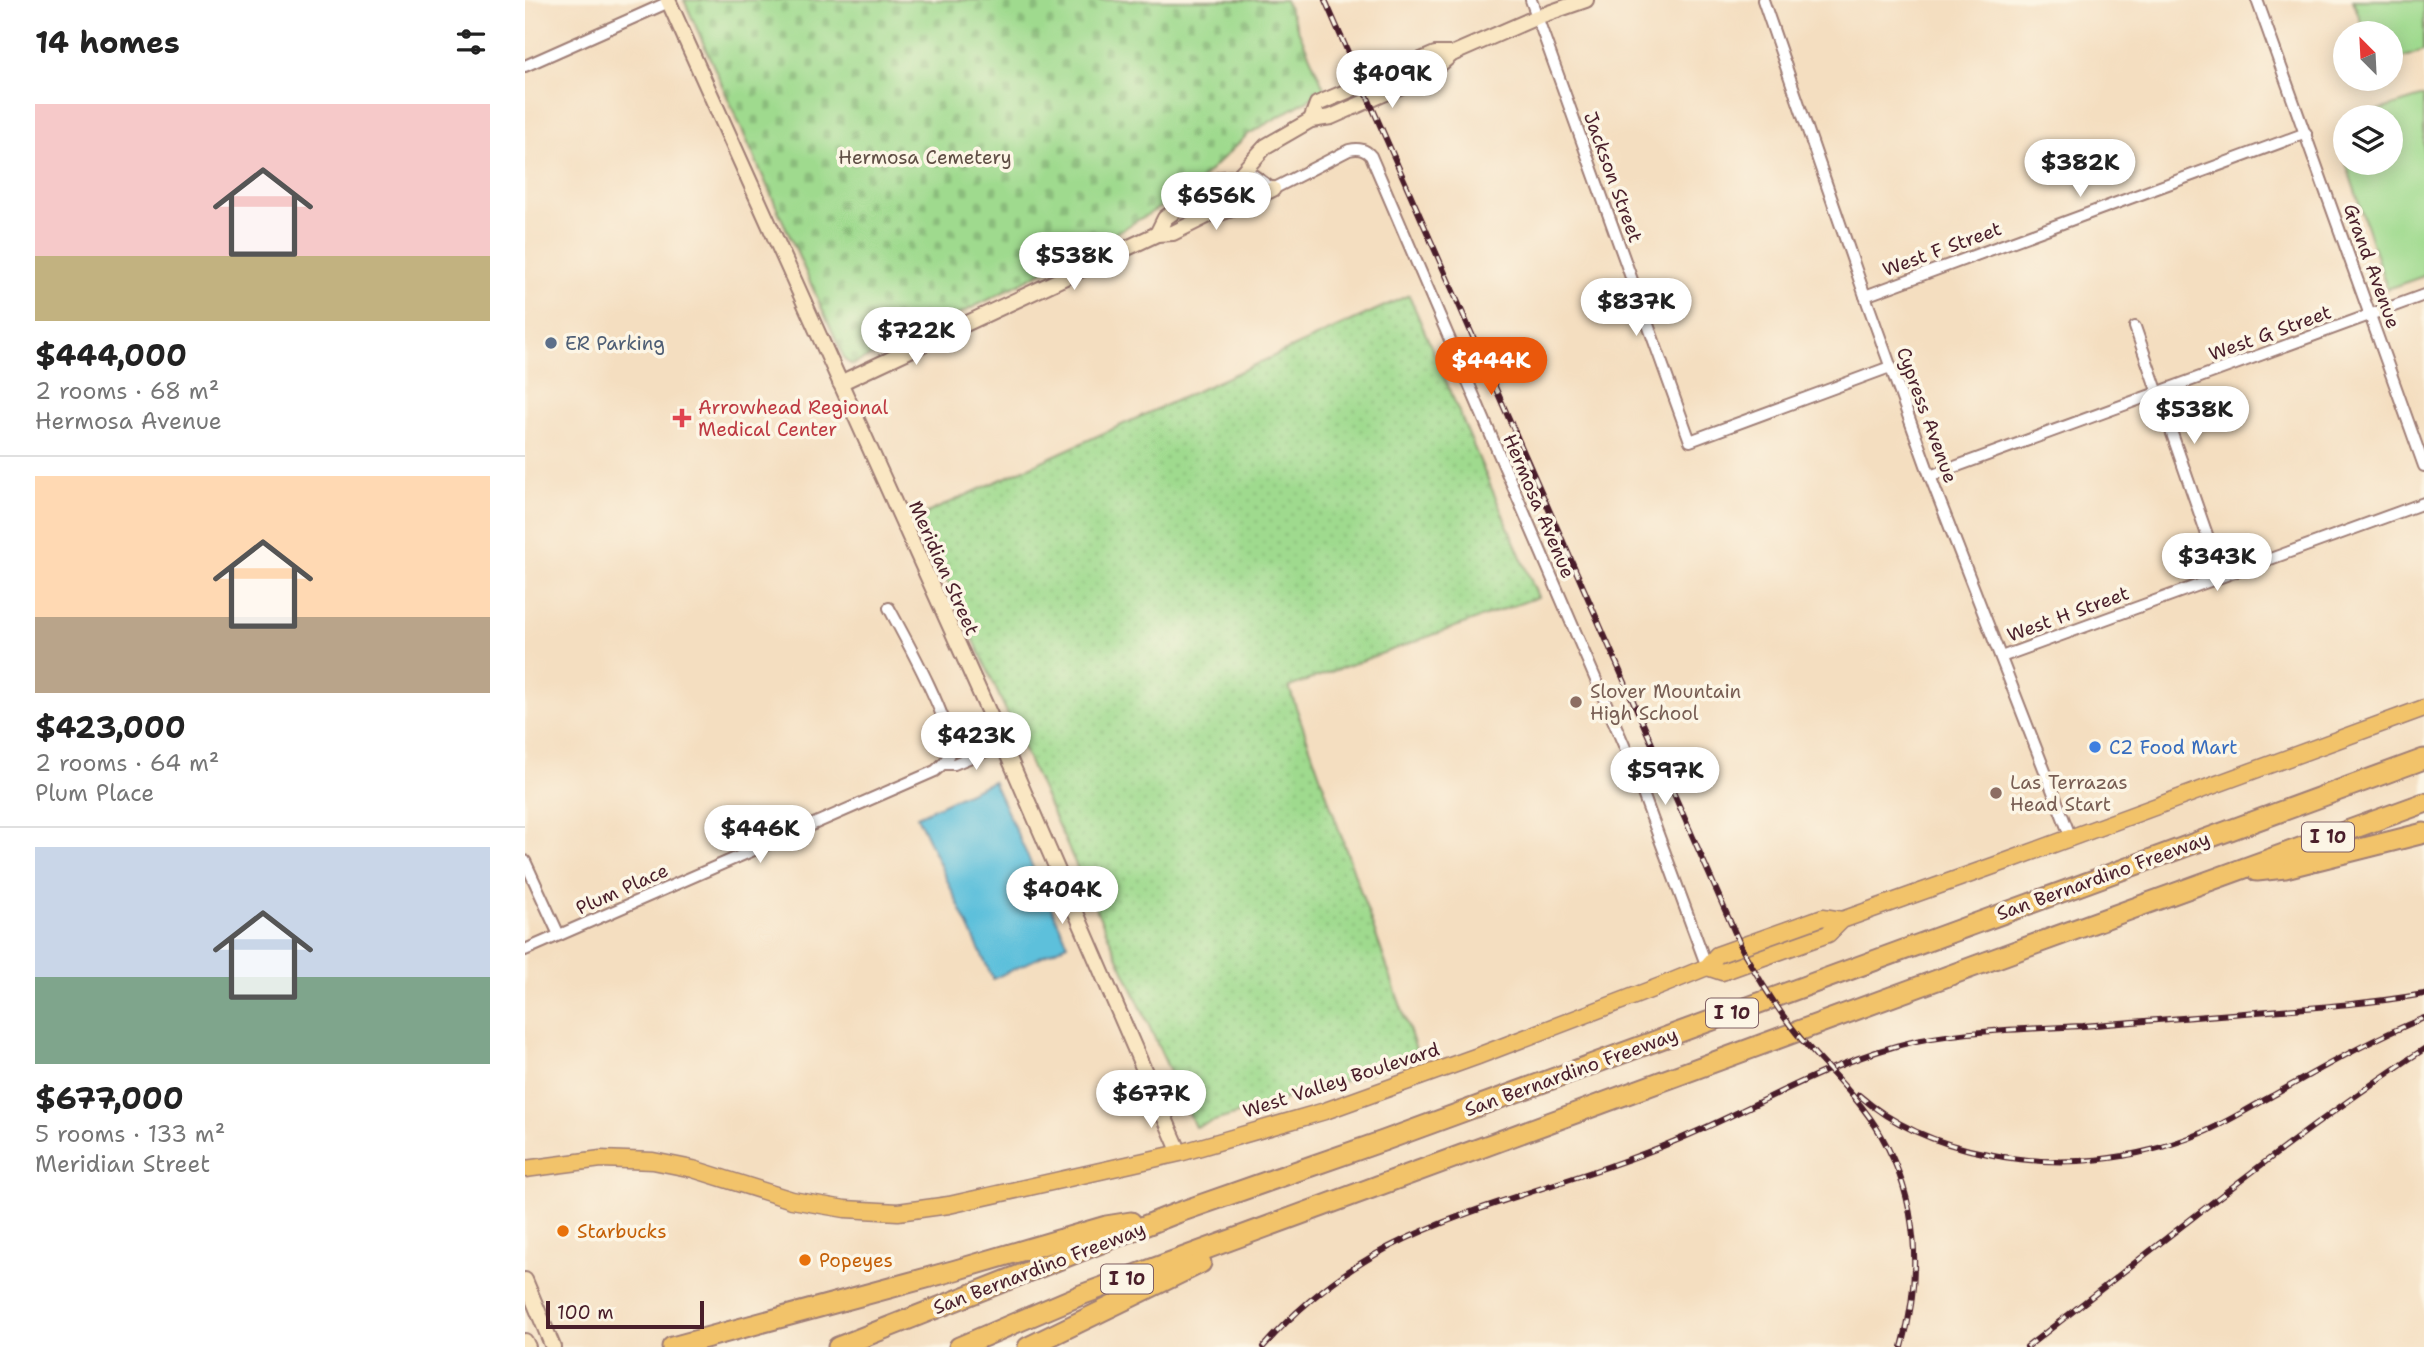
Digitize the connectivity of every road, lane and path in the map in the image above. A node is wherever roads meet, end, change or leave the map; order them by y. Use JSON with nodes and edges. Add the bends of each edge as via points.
{"nodes":[{"id":1,"x":1531,"y":0,"type":"edge"},
{"id":2,"x":1586,"y":0,"type":"edge"},
{"id":3,"x":1763,"y":0,"type":"edge"},
{"id":4,"x":2257,"y":0,"type":"edge"},
{"id":5,"x":669,"y":1,"type":"edge"},
{"id":6,"x":1537,"y":17,"type":"junction"},
{"id":7,"x":525,"y":66,"type":"edge"},
{"id":8,"x":2306,"y":133,"type":"junction"},
{"id":9,"x":1241,"y":174,"type":"junction"},
{"id":10,"x":1273,"y":189,"type":"junction"},
{"id":11,"x":1209,"y":216,"type":"junction"},
{"id":12,"x":1157,"y":234,"type":"junction"},
{"id":13,"x":2424,"y":295,"type":"edge"},
{"id":14,"x":1865,"y":296,"type":"junction"},
{"id":15,"x":2371,"y":314,"type":"junction"},
{"id":16,"x":2135,"y":327,"type":"dead end"},
{"id":17,"x":1890,"y":367,"type":"junction"},
{"id":18,"x":840,"y":383,"type":"junction"},
{"id":19,"x":2159,"y":393,"type":"junction"},
{"id":20,"x":2424,"y":466,"type":"edge"},
{"id":21,"x":1930,"y":475,"type":"junction"},
{"id":22,"x":2424,"y":503,"type":"edge"},
{"id":23,"x":2221,"y":575,"type":"junction"},
{"id":24,"x":889,"y":608,"type":"dead end"},
{"id":25,"x":2001,"y":657,"type":"junction"},
{"id":26,"x":2424,"y":708,"type":"edge"},
{"id":27,"x":1003,"y":744,"type":"junction"},
{"id":28,"x":2424,"y":760,"type":"edge"},
{"id":29,"x":943,"y":764,"type":"junction"},
{"id":30,"x":2424,"y":803,"type":"edge"},
{"id":31,"x":2424,"y":833,"type":"edge"},
{"id":32,"x":2071,"y":838,"type":"junction"},
{"id":33,"x":525,"y":860,"type":"edge"},
{"id":34,"x":2232,"y":873,"type":"junction"},
{"id":35,"x":559,"y":935,"type":"junction"},
{"id":36,"x":525,"y":950,"type":"edge"},
{"id":37,"x":1707,"y":967,"type":"junction"},
{"id":38,"x":1180,"y":1153,"type":"junction"},
{"id":39,"x":525,"y":1169,"type":"edge"},
{"id":40,"x":1177,"y":1213,"type":"junction"},
{"id":41,"x":1298,"y":1216,"type":"junction"},
{"id":42,"x":525,"y":1280,"type":"edge"},
{"id":43,"x":525,"y":1341,"type":"edge"},
{"id":44,"x":528,"y":1347,"type":"edge"},
{"id":45,"x":554,"y":1347,"type":"edge"},
{"id":46,"x":672,"y":1347,"type":"edge"},
{"id":47,"x":838,"y":1347,"type":"edge"},
{"id":48,"x":958,"y":1347,"type":"edge"},
{"id":49,"x":1028,"y":1347,"type":"edge"}],
"edges":[{"from":1,"to":6,"type":"street","name":"Jackson Street"},
{"from":2,"to":6,"type":"street"},
{"from":3,"to":14,"type":"street","name":"Cypress Avenue"},
{"from":4,"to":8,"type":"street","name":"Grand Avenue"},
{"from":5,"to":7,"type":"street"},
{"from":5,"to":18,"type":"street","name":"Meridian Street"},
{"from":6,"to":9,"type":"street","via":[[1452,54],[1429,74],[1331,117],[1311,120],[1266,146]]},
{"from":6,"to":17,"type":"street","name":"Jackson Street","via":[[1690,441]]},
{"from":8,"to":14,"type":"street","name":"West F Street"},
{"from":8,"to":15,"type":"street","name":"Grand Avenue"},
{"from":9,"to":10,"type":"street"},
{"from":9,"to":11,"type":"street","via":[[1223,208]]},
{"from":9,"to":12,"type":"street","via":[[1221,179],[1165,218]]},
{"from":10,"to":11,"type":"street"},
{"from":10,"to":37,"type":"street","name":"Hermosa Avenue","via":[[1349,150],[1367,151],[1371,156],[1632,764]]},
{"from":11,"to":12,"type":"street","via":[[1173,233]]},
{"from":12,"to":18,"type":"street"},
{"from":13,"to":15,"type":"street","name":"West G Street"},
{"from":14,"to":17,"type":"street","name":"Cypress Avenue"},
{"from":15,"to":19,"type":"street","name":"West G Street"},
{"from":15,"to":20,"type":"street","name":"Grand Avenue"},
{"from":16,"to":19,"type":"street"},
{"from":17,"to":21,"type":"street","name":"Cypress Avenue"},
{"from":18,"to":27,"type":"street","name":"Meridian Street"},
{"from":19,"to":21,"type":"street","name":"West G Street"},
{"from":19,"to":23,"type":"street"},
{"from":21,"to":25,"type":"street","name":"Cypress Avenue"},
{"from":22,"to":23,"type":"street","name":"West H Street"},
{"from":23,"to":25,"type":"street","name":"West H Street"},
{"from":24,"to":29,"type":"street","via":[[948,730],[951,746]]},
{"from":25,"to":32,"type":"street","name":"Cypress Avenue"},
{"from":26,"to":32,"type":"main road","name":"West Valley Boulevard"},
{"from":27,"to":29,"type":"street","name":"Plum Place"},
{"from":27,"to":38,"type":"street","name":"Meridian Street"},
{"from":28,"to":40,"type":"highway","name":"San Bernardino Freeway","number":"I 10"},
{"from":29,"to":35,"type":"street","name":"Plum Place"},
{"from":30,"to":34,"type":"highway","name":"San Bernardino Freeway","number":"I 10"},
{"from":31,"to":34,"type":"highway","via":[[2285,868]]},
{"from":32,"to":37,"type":"main road","name":"West Valley Boulevard","via":[[1842,920],[1828,934],[1722,972]]},
{"from":33,"to":35,"type":"street"},
{"from":34,"to":41,"type":"highway","name":"San Bernardino Freeway","number":"I 10"},
{"from":35,"to":36,"type":"street","name":"Plum Place"},
{"from":37,"to":38,"type":"main road","name":"West Valley Boulevard","via":[[1325,1111]]},
{"from":38,"to":39,"type":"main road","name":"West Valley Boulevard","via":[[999,1195],[898,1212],[792,1200],[693,1168],[653,1161],[601,1159]]},
{"from":40,"to":46,"type":"highway","via":[[1106,1226]]},
{"from":40,"to":47,"type":"highway","name":"San Bernardino Freeway","number":"I 10"},
{"from":41,"to":48,"type":"highway","name":"San Bernardino Freeway","number":"I 10","via":[[1081,1295]]},
{"from":41,"to":49,"type":"highway"},
{"from":42,"to":45,"type":"street"},
{"from":43,"to":44,"type":"street"}]}
